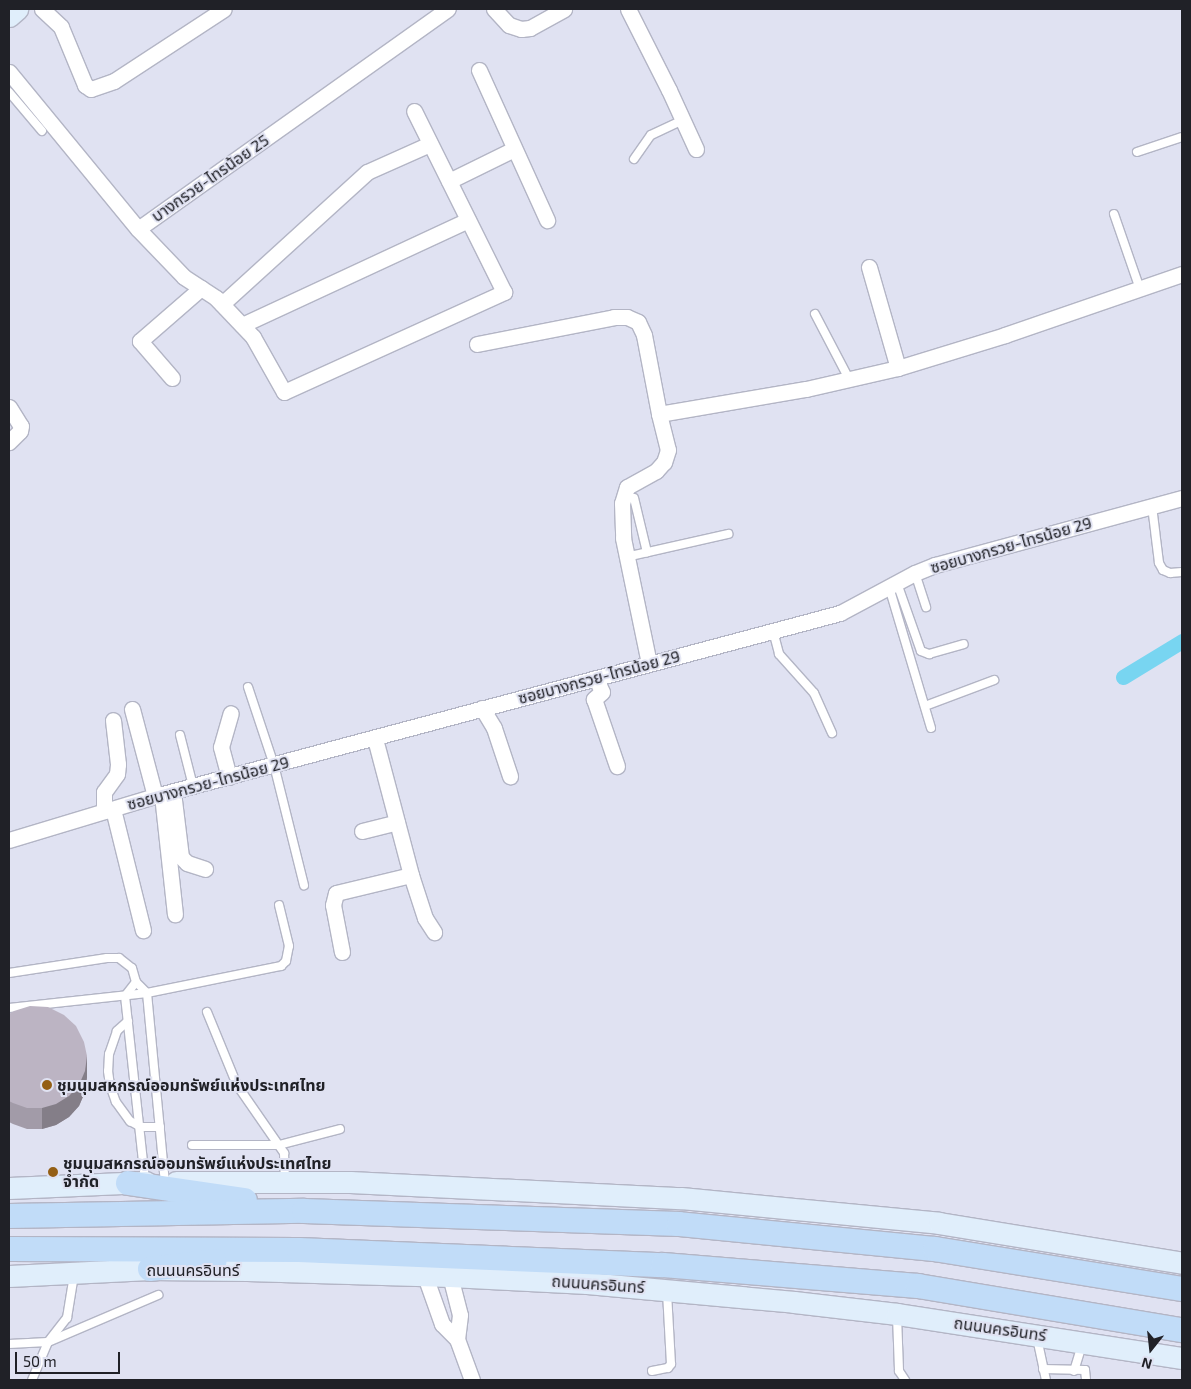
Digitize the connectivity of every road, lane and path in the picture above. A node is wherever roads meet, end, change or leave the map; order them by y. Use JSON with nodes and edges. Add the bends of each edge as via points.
{"nodes":[{"id":1,"x":17,"y":9,"type":"edge"},
{"id":2,"x":42,"y":9,"type":"edge"},
{"id":3,"x":224,"y":9,"type":"edge"},
{"id":4,"x":448,"y":9,"type":"edge"},
{"id":5,"x":494,"y":9,"type":"edge"},
{"id":6,"x":564,"y":9,"type":"edge"},
{"id":7,"x":628,"y":9,"type":"edge"},
{"id":8,"x":9,"y":16,"type":"edge"},
{"id":9,"x":479,"y":70,"type":"dead end"},
{"id":10,"x":9,"y":72,"type":"edge"},
{"id":11,"x":9,"y":92,"type":"edge"},
{"id":12,"x":414,"y":111,"type":"dead end"},
{"id":13,"x":683,"y":120,"type":"junction"},
{"id":14,"x":42,"y":132,"type":"dead end"},
{"id":15,"x":1182,"y":137,"type":"edge"},
{"id":16,"x":430,"y":144,"type":"junction"},
{"id":17,"x":514,"y":149,"type":"junction"},
{"id":18,"x":696,"y":149,"type":"dead end"},
{"id":19,"x":1137,"y":152,"type":"dead end"},
{"id":20,"x":634,"y":159,"type":"dead end"},
{"id":21,"x":449,"y":181,"type":"junction"},
{"id":22,"x":1114,"y":214,"type":"dead end"},
{"id":23,"x":468,"y":220,"type":"junction"},
{"id":24,"x":547,"y":220,"type":"dead end"},
{"id":25,"x":138,"y":229,"type":"junction"},
{"id":26,"x":869,"y":267,"type":"dead end"},
{"id":27,"x":1182,"y":274,"type":"edge"},
{"id":28,"x":201,"y":288,"type":"junction"},
{"id":29,"x":1140,"y":288,"type":"junction"},
{"id":30,"x":222,"y":304,"type":"junction"},
{"id":31,"x":815,"y":314,"type":"dead end"},
{"id":32,"x":242,"y":326,"type":"junction"},
{"id":33,"x":477,"y":344,"type":"dead end"},
{"id":34,"x":898,"y":368,"type":"junction"},
{"id":35,"x":172,"y":378,"type":"dead end"},
{"id":36,"x":849,"y":379,"type":"junction"},
{"id":37,"x":9,"y":407,"type":"edge"},
{"id":38,"x":659,"y":414,"type":"junction"},
{"id":39,"x":9,"y":442,"type":"edge"},
{"id":40,"x":634,"y":498,"type":"dead end"},
{"id":41,"x":1182,"y":498,"type":"edge"},
{"id":42,"x":1152,"y":506,"type":"junction"},
{"id":43,"x":728,"y":534,"type":"dead end"},
{"id":44,"x":647,"y":552,"type":"junction"},
{"id":45,"x":626,"y":557,"type":"junction"},
{"id":46,"x":1182,"y":572,"type":"edge"},
{"id":47,"x":915,"y":573,"type":"junction"},
{"id":48,"x":893,"y":585,"type":"junction"},
{"id":49,"x":926,"y":607,"type":"dead end"},
{"id":50,"x":773,"y":631,"type":"junction"},
{"id":51,"x":964,"y":644,"type":"dead end"},
{"id":52,"x":649,"y":663,"type":"junction"},
{"id":53,"x":596,"y":678,"type":"junction"},
{"id":54,"x":994,"y":680,"type":"dead end"},
{"id":55,"x":248,"y":687,"type":"dead end"},
{"id":56,"x":925,"y":706,"type":"junction"},
{"id":57,"x":482,"y":708,"type":"junction"},
{"id":58,"x":132,"y":709,"type":"dead end"},
{"id":59,"x":230,"y":713,"type":"dead end"},
{"id":60,"x":113,"y":720,"type":"dead end"},
{"id":61,"x":931,"y":728,"type":"dead end"},
{"id":62,"x":832,"y":733,"type":"dead end"},
{"id":63,"x":180,"y":735,"type":"dead end"},
{"id":64,"x":375,"y":738,"type":"junction"},
{"id":65,"x":274,"y":765,"type":"junction"},
{"id":66,"x":617,"y":766,"type":"dead end"},
{"id":67,"x":510,"y":776,"type":"dead end"},
{"id":68,"x":229,"y":777,"type":"junction"},
{"id":69,"x":194,"y":787,"type":"junction"},
{"id":70,"x":163,"y":795,"type":"junction"},
{"id":71,"x":108,"y":810,"type":"junction"},
{"id":72,"x":397,"y":822,"type":"junction"},
{"id":73,"x":362,"y":830,"type":"dead end"},
{"id":74,"x":9,"y":840,"type":"edge"},
{"id":75,"x":205,"y":870,"type":"dead end"},
{"id":76,"x":411,"y":875,"type":"junction"},
{"id":77,"x":304,"y":885,"type":"dead end"},
{"id":78,"x":279,"y":905,"type":"dead end"},
{"id":79,"x":175,"y":914,"type":"dead end"},
{"id":80,"x":144,"y":930,"type":"dead end"},
{"id":81,"x":434,"y":932,"type":"dead end"},
{"id":82,"x":342,"y":952,"type":"dead end"},
{"id":83,"x":9,"y":973,"type":"edge"},
{"id":84,"x":136,"y":982,"type":"junction"},
{"id":85,"x":146,"y":993,"type":"junction"},
{"id":86,"x":125,"y":996,"type":"junction"},
{"id":87,"x":9,"y":1008,"type":"edge"},
{"id":88,"x":207,"y":1012,"type":"dead end"},
{"id":89,"x":128,"y":1021,"type":"junction"},
{"id":90,"x":160,"y":1127,"type":"junction"},
{"id":91,"x":141,"y":1128,"type":"junction"},
{"id":92,"x":340,"y":1128,"type":"dead end"},
{"id":93,"x":192,"y":1145,"type":"dead end"},
{"id":94,"x":278,"y":1145,"type":"junction"},
{"id":95,"x":146,"y":1182,"type":"junction"},
{"id":96,"x":285,"y":1182,"type":"junction"},
{"id":97,"x":9,"y":1188,"type":"edge"},
{"id":98,"x":304,"y":1211,"type":"junction"},
{"id":99,"x":9,"y":1216,"type":"edge"},
{"id":100,"x":9,"y":1249,"type":"edge"},
{"id":101,"x":299,"y":1250,"type":"junction"},
{"id":102,"x":1182,"y":1263,"type":"edge"},
{"id":103,"x":150,"y":1270,"type":"junction"},
{"id":104,"x":74,"y":1273,"type":"junction"},
{"id":105,"x":9,"y":1276,"type":"edge"},
{"id":106,"x":424,"y":1276,"type":"junction"},
{"id":107,"x":450,"y":1276,"type":"junction"},
{"id":108,"x":666,"y":1289,"type":"junction"},
{"id":109,"x":1182,"y":1289,"type":"edge"},
{"id":110,"x":158,"y":1295,"type":"dead end"},
{"id":111,"x":897,"y":1314,"type":"junction"},
{"id":112,"x":1182,"y":1330,"type":"edge"},
{"id":113,"x":1037,"y":1334,"type":"junction"},
{"id":114,"x":458,"y":1339,"type":"junction"},
{"id":115,"x":1083,"y":1341,"type":"junction"},
{"id":116,"x":48,"y":1342,"type":"junction"},
{"id":117,"x":9,"y":1344,"type":"edge"},
{"id":118,"x":1182,"y":1358,"type":"edge"},
{"id":119,"x":1043,"y":1368,"type":"junction"},
{"id":120,"x":652,"y":1371,"type":"dead end"},
{"id":121,"x":1074,"y":1371,"type":"junction"},
{"id":122,"x":32,"y":1380,"type":"edge"},
{"id":123,"x":472,"y":1380,"type":"edge"},
{"id":124,"x":905,"y":1380,"type":"edge"},
{"id":125,"x":1046,"y":1380,"type":"edge"},
{"id":126,"x":1086,"y":1380,"type":"edge"}],
"edges":[{"from":1,"to":8,"type":"main road"},
{"from":2,"to":3,"type":"street","via":[[61,26],[84,85],[91,89],[114,81]]},
{"from":4,"to":25,"type":"street","name":"บางกรวย-ไทรน้อย 25"},
{"from":5,"to":6,"type":"street","via":[[509,25],[521,29],[530,28]]},
{"from":7,"to":13,"type":"street"},
{"from":9,"to":17,"type":"street"},
{"from":10,"to":25,"type":"street","name":"บางกรวย-ไทรน้อย 25"},
{"from":11,"to":14,"type":"lane"},
{"from":12,"to":16,"type":"street"},
{"from":13,"to":18,"type":"street"},
{"from":13,"to":20,"type":"lane","via":[[651,135]]},
{"from":15,"to":19,"type":"lane"},
{"from":16,"to":21,"type":"street"},
{"from":16,"to":30,"type":"street","via":[[367,172]]},
{"from":17,"to":21,"type":"street"},
{"from":17,"to":24,"type":"street"},
{"from":21,"to":23,"type":"street"},
{"from":22,"to":29,"type":"lane"},
{"from":23,"to":32,"type":"street"},
{"from":23,"to":32,"type":"street","via":[[504,292],[284,392],[253,337]]},
{"from":25,"to":28,"type":"street","via":[[184,277]]},
{"from":26,"to":34,"type":"street"},
{"from":27,"to":29,"type":"street"},
{"from":28,"to":30,"type":"street"},
{"from":28,"to":35,"type":"street","via":[[140,341]]},
{"from":29,"to":34,"type":"street"},
{"from":30,"to":32,"type":"street"},
{"from":31,"to":36,"type":"lane"},
{"from":33,"to":38,"type":"street","via":[[627,317],[638,322],[644,335]]},
{"from":34,"to":36,"type":"street"},
{"from":36,"to":38,"type":"street"},
{"from":37,"to":39,"type":"street","via":[[21,426]]},
{"from":38,"to":45,"type":"street","via":[[668,450],[656,471],[627,487],[622,503],[622,538]]},
{"from":40,"to":44,"type":"lane"},
{"from":41,"to":42,"type":"street","name":"ซอยบางกรวย-ไทรน้อย 29"},
{"from":42,"to":46,"type":"lane","via":[[1159,563],[1170,573]]},
{"from":42,"to":47,"type":"street","name":"ซอยบางกรวย-ไทรน้อย 29","via":[[956,558]]},
{"from":43,"to":44,"type":"lane"},
{"from":44,"to":45,"type":"lane"},
{"from":45,"to":52,"type":"street"},
{"from":47,"to":48,"type":"street","name":"ซอยบางกรวย-ไทรน้อย 29"},
{"from":47,"to":49,"type":"lane"},
{"from":48,"to":50,"type":"street","name":"ซอยบางกรวย-ไทรน้อย 29","via":[[840,613]]},
{"from":48,"to":51,"type":"lane","via":[[921,651],[929,654]]},
{"from":48,"to":56,"type":"lane"},
{"from":50,"to":52,"type":"street","name":"ซอยบางกรวย-ไทรน้อย 29"},
{"from":50,"to":62,"type":"lane","via":[[779,654],[814,693]]},
{"from":52,"to":53,"type":"street","name":"ซอยบางกรวย-ไทรน้อย 29"},
{"from":53,"to":57,"type":"street","name":"ซอยบางกรวย-ไทรน้อย 29"},
{"from":53,"to":66,"type":"street","via":[[602,692],[594,698]]},
{"from":54,"to":56,"type":"lane"},
{"from":55,"to":65,"type":"lane"},
{"from":56,"to":61,"type":"lane"},
{"from":57,"to":64,"type":"street","name":"ซอยบางกรวย-ไทรน้อย 29"},
{"from":57,"to":67,"type":"street","via":[[494,728]]},
{"from":58,"to":70,"type":"street"},
{"from":59,"to":68,"type":"street","via":[[221,747]]},
{"from":60,"to":71,"type":"street","via":[[118,764],[117,774],[104,792]]},
{"from":63,"to":69,"type":"lane"},
{"from":64,"to":65,"type":"street","name":"ซอยบางกรวย-ไทรน้อย 29"},
{"from":64,"to":72,"type":"street"},
{"from":65,"to":68,"type":"street","name":"ซอยบางกรวย-ไทรน้อย 29"},
{"from":65,"to":77,"type":"lane"},
{"from":68,"to":69,"type":"street","name":"ซอยบางกรวย-ไทรน้อย 29"},
{"from":69,"to":70,"type":"street","name":"ซอยบางกรวย-ไทรน้อย 29"},
{"from":70,"to":71,"type":"street","name":"ซอยบางกรวย-ไทรน้อย 29"},
{"from":70,"to":75,"type":"street","via":[[181,856],[187,863]]},
{"from":70,"to":79,"type":"street"},
{"from":71,"to":74,"type":"street","name":"ซอยบางกรวย-ไทรน้อย 29"},
{"from":71,"to":80,"type":"street"},
{"from":72,"to":73,"type":"street"},
{"from":72,"to":76,"type":"street"},
{"from":76,"to":81,"type":"street","via":[[425,918]]},
{"from":76,"to":82,"type":"street","via":[[336,893],[333,906]]},
{"from":78,"to":85,"type":"lane","via":[[289,946],[286,961],[281,966]]},
{"from":83,"to":84,"type":"lane","via":[[119,958],[132,968]]},
{"from":84,"to":85,"type":"lane"},
{"from":84,"to":86,"type":"lane"},
{"from":85,"to":86,"type":"lane"},
{"from":85,"to":90,"type":"lane"},
{"from":86,"to":87,"type":"lane"},
{"from":86,"to":89,"type":"lane"},
{"from":88,"to":94,"type":"lane","via":[[237,1085]]},
{"from":89,"to":91,"type":"lane"},
{"from":89,"to":91,"type":"lane","via":[[113,1041],[108,1071],[116,1102],[124,1114]]},
{"from":90,"to":91,"type":"lane"},
{"from":90,"to":95,"type":"lane"},
{"from":91,"to":95,"type":"lane"},
{"from":92,"to":94,"type":"lane"},
{"from":93,"to":94,"type":"lane"},
{"from":94,"to":96,"type":"lane","via":[[284,1153]]},
{"from":95,"to":96,"type":"main road"},
{"from":95,"to":97,"type":"main road"},
{"from":95,"to":98,"type":"main road"},
{"from":96,"to":102,"type":"main road","via":[[350,1182],[681,1198],[939,1224]]},
{"from":98,"to":99,"type":"main road"},
{"from":98,"to":109,"type":"main road","via":[[679,1224],[935,1249]]},
{"from":100,"to":101,"type":"main road","name":"ถนนนครอินทร์"},
{"from":101,"to":103,"type":"main road"},
{"from":101,"to":112,"type":"main road","name":"ถนนนครอินทร์","via":[[663,1265],[918,1286]]},
{"from":103,"to":104,"type":"main road","name":"ถนนนครอินทร์"},
{"from":103,"to":106,"type":"main road","name":"ถนนนครอินทร์"},
{"from":104,"to":105,"type":"main road","name":"ถนนนครอินทร์"},
{"from":104,"to":116,"type":"lane","via":[[67,1318]]},
{"from":106,"to":107,"type":"main road","name":"ถนนนครอินทร์"},
{"from":106,"to":114,"type":"street","via":[[442,1324]]},
{"from":107,"to":108,"type":"main road","name":"ถนนนครอินทร์"},
{"from":107,"to":114,"type":"street","via":[[460,1315]]},
{"from":108,"to":111,"type":"main road","name":"ถนนนครอินทร์"},
{"from":108,"to":120,"type":"lane","via":[[671,1364],[668,1368]]},
{"from":110,"to":116,"type":"lane"},
{"from":111,"to":113,"type":"main road","name":"ถนนนครอินทร์"},
{"from":111,"to":124,"type":"lane","via":[[899,1371]]},
{"from":113,"to":115,"type":"main road","name":"ถนนนครอินทร์"},
{"from":113,"to":119,"type":"lane"},
{"from":114,"to":123,"type":"street"},
{"from":115,"to":118,"type":"main road","name":"ถนนนครอินทร์"},
{"from":115,"to":121,"type":"lane"},
{"from":116,"to":117,"type":"lane"},
{"from":116,"to":122,"type":"lane"},
{"from":119,"to":121,"type":"lane"},
{"from":119,"to":125,"type":"lane"},
{"from":121,"to":126,"type":"lane","via":[[1085,1370]]}]}
